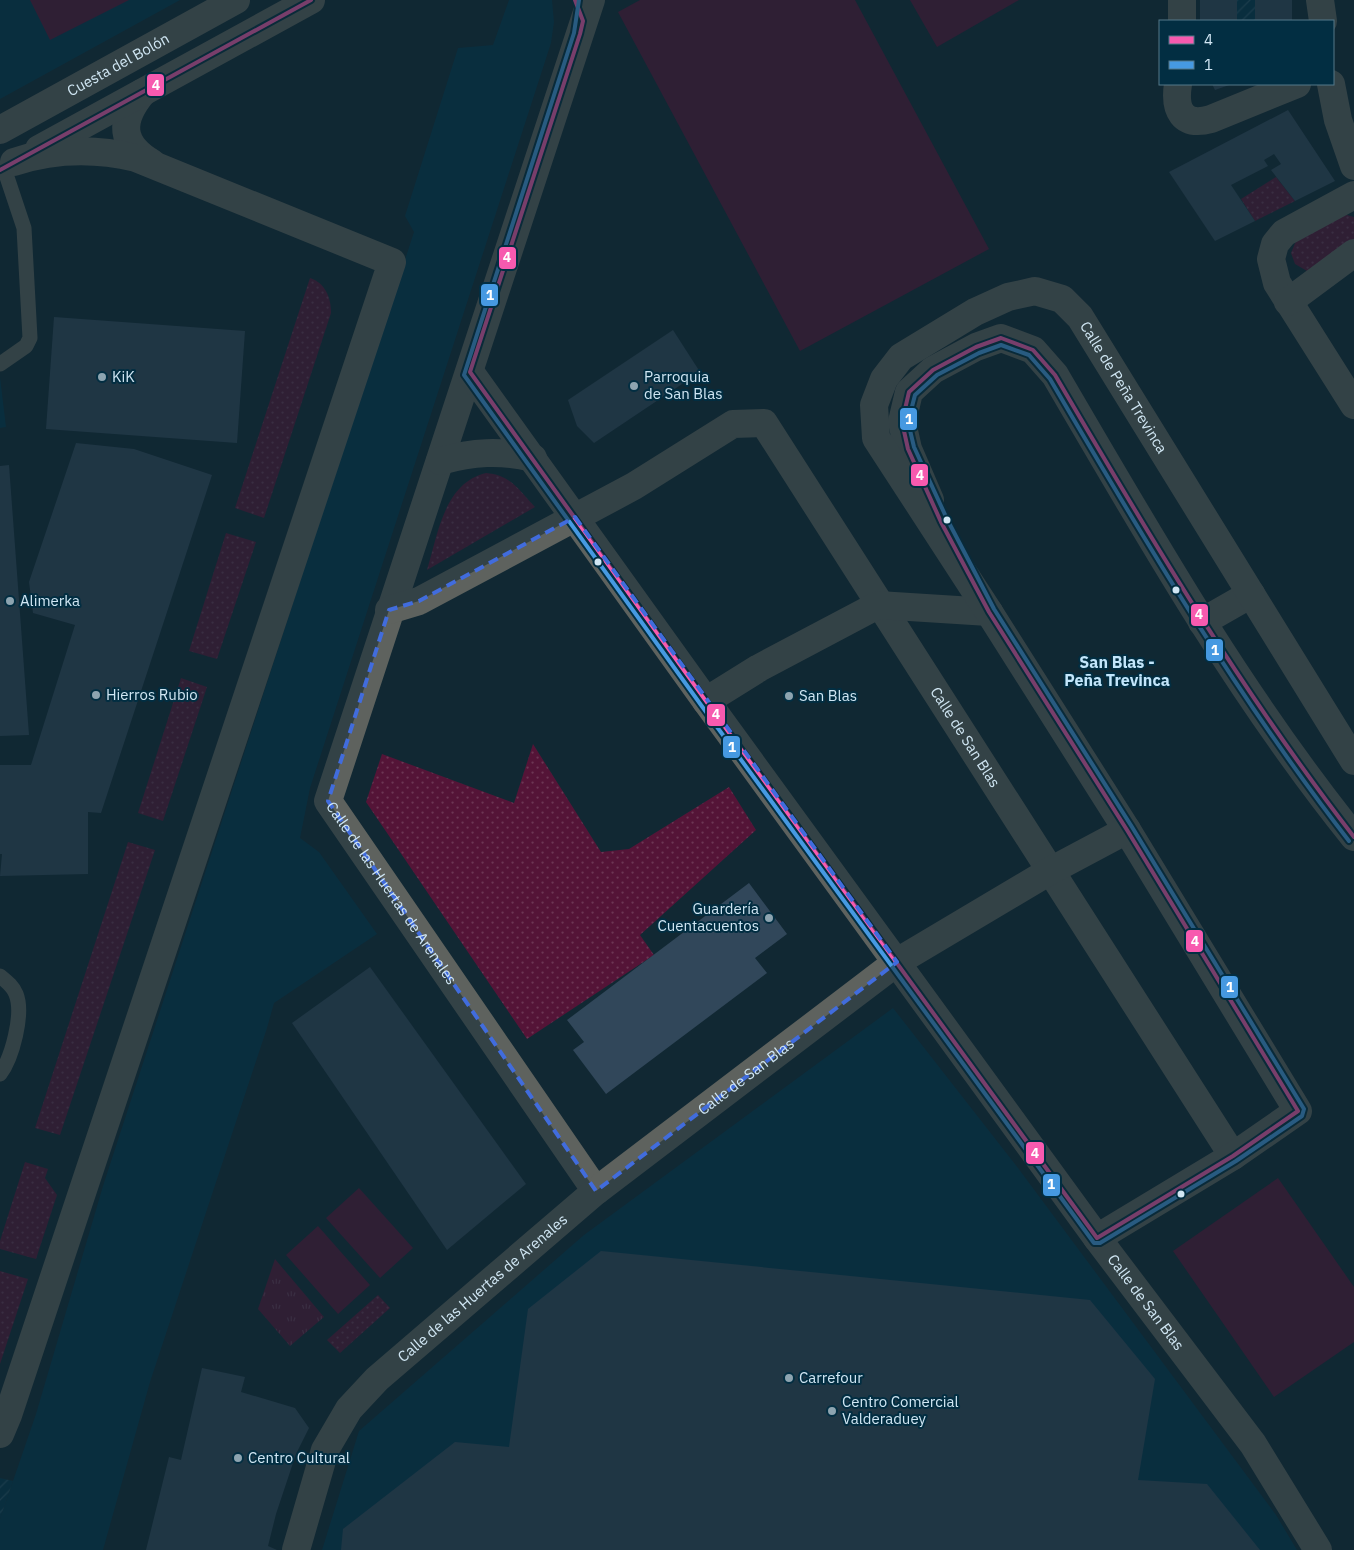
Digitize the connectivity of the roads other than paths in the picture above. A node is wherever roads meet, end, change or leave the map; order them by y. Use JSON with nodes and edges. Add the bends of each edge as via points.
{"nodes":[{"id":1,"x":236,"y":0,"type":"edge"},
{"id":2,"x":311,"y":0,"type":"edge"},
{"id":3,"x":1182,"y":0,"type":"edge"},
{"id":4,"x":1320,"y":0,"type":"edge"},
{"id":5,"x":583,"y":5,"type":"edge"},
{"id":6,"x":1182,"y":20,"type":"edge"},
{"id":7,"x":1323,"y":20,"type":"edge"},
{"id":8,"x":1178,"y":85,"type":"edge"},
{"id":9,"x":1295,"y":85,"type":"edge"},
{"id":10,"x":1331,"y":85,"type":"edge"},
{"id":11,"x":142,"y":93,"type":"junction"},
{"id":12,"x":1348,"y":116,"type":"edge"},
{"id":13,"x":0,"y":130,"type":"edge"},
{"id":14,"x":153,"y":164,"type":"junction"},
{"id":15,"x":1354,"y":166,"type":"edge"},
{"id":16,"x":6,"y":167,"type":"edge"},
{"id":17,"x":1354,"y":194,"type":"edge"},
{"id":18,"x":1354,"y":253,"type":"edge"},
{"id":19,"x":1288,"y":302,"type":"junction"},
{"id":20,"x":938,"y":335,"type":"junction"},
{"id":21,"x":950,"y":361,"type":"junction"},
{"id":22,"x":0,"y":364,"type":"edge"},
{"id":23,"x":470,"y":372,"type":"junction"},
{"id":24,"x":1354,"y":405,"type":"edge"},
{"id":25,"x":533,"y":458,"type":"junction"},
{"id":26,"x":440,"y":461,"type":"junction"},
{"id":27,"x":575,"y":517,"type":"junction"},
{"id":28,"x":1251,"y":594,"type":"junction"},
{"id":29,"x":878,"y":605,"type":"junction"},
{"id":30,"x":389,"y":610,"type":"junction"},
{"id":31,"x":989,"y":612,"type":"junction"},
{"id":32,"x":1202,"y":622,"type":"junction"},
{"id":33,"x":706,"y":701,"type":"junction"},
{"id":34,"x":1354,"y":761,"type":"edge"},
{"id":35,"x":1127,"y":830,"type":"junction"},
{"id":36,"x":1354,"y":837,"type":"edge"},
{"id":37,"x":1050,"y":870,"type":"junction"},
{"id":38,"x":897,"y":962,"type":"junction"},
{"id":39,"x":0,"y":976,"type":"edge"},
{"id":40,"x":0,"y":1074,"type":"edge"},
{"id":41,"x":1233,"y":1156,"type":"junction"},
{"id":42,"x":596,"y":1191,"type":"junction"},
{"id":43,"x":1097,"y":1238,"type":"junction"},
{"id":44,"x":0,"y":1434,"type":"edge"},
{"id":45,"x":296,"y":1550,"type":"edge"},
{"id":46,"x":1318,"y":1550,"type":"edge"}],
"edges":[{"from":1,"to":13,"type":"street","name":"Cuesta del Bolón"},
{"from":2,"to":11,"type":"street"},
{"from":3,"to":6,"type":"street"},
{"from":4,"to":7,"type":"street"},
{"from":5,"to":23,"type":"street","name":"Calle de las Huertas de Arenales"},
{"from":8,"to":9,"type":"street","via":[[1180,111],[1188,119],[1199,122]]},
{"from":10,"to":12,"type":"street"},
{"from":11,"to":14,"type":"street","via":[[130,108],[127,136],[132,148]]},
{"from":11,"to":16,"type":"street"},
{"from":12,"to":15,"type":"street"},
{"from":14,"to":16,"type":"street","via":[[121,154],[89,151],[49,153]]},
{"from":14,"to":44,"type":"street","via":[[392,262]]},
{"from":16,"to":22,"type":"lane","via":[[24,228],[30,333],[26,346]]},
{"from":17,"to":19,"type":"street","via":[[1289,229],[1275,244],[1272,266]]},
{"from":18,"to":19,"type":"street"},
{"from":19,"to":24,"type":"street"},
{"from":20,"to":21,"type":"street"},
{"from":20,"to":28,"type":"street","name":"Calle de Peña Trevinca","via":[[1008,296],[1035,291],[1062,299],[1080,317]]},
{"from":20,"to":31,"type":"street","name":"Calle de Peña Trevinca","via":[[901,358],[884,379],[874,406],[876,438]]},
{"from":21,"to":31,"type":"street","name":"Calle de Peña Trevinca","via":[[933,370],[909,392],[902,422],[908,449],[924,488]]},
{"from":21,"to":32,"type":"street","name":"Calle de Peña Trevinca","via":[[1001,338],[1033,350],[1056,375]]},
{"from":23,"to":25,"type":"street","name":"Calle de San Blas"},
{"from":23,"to":26,"type":"street","name":"Calle de las Huertas de Arenales"},
{"from":25,"to":26,"type":"street","via":[[496,452],[468,453]]},
{"from":25,"to":27,"type":"street","name":"Calle de San Blas"},
{"from":26,"to":30,"type":"street","name":"Calle de las Huertas de Arenales"},
{"from":27,"to":29,"type":"street","name":"Calle de San Blas","via":[[634,486],[733,424],[764,423]]},
{"from":27,"to":30,"type":"street","via":[[419,601]]},
{"from":27,"to":33,"type":"street","name":"Calle de San Blas"},
{"from":28,"to":32,"type":"street"},
{"from":28,"to":34,"type":"street","name":"Calle de Peña Trevinca"},
{"from":29,"to":31,"type":"street"},
{"from":29,"to":33,"type":"street","via":[[759,668]]},
{"from":29,"to":37,"type":"street","name":"Calle de San Blas"},
{"from":30,"to":42,"type":"street","name":"Calle de las Huertas de Arenales","via":[[328,802]]},
{"from":31,"to":35,"type":"street","name":"Calle de Peña Trevinca"},
{"from":32,"to":36,"type":"street","name":"Calle de Peña Trevinca","via":[[1311,783]]},
{"from":33,"to":38,"type":"street","name":"Calle de San Blas"},
{"from":35,"to":37,"type":"street","name":"Calle de San Blas"},
{"from":35,"to":41,"type":"street","name":"Calle de Peña Trevinca","via":[[1298,1111]]},
{"from":37,"to":38,"type":"street","name":"Calle de San Blas"},
{"from":37,"to":41,"type":"street","name":"Calle de San Blas"},
{"from":38,"to":42,"type":"street","name":"Calle de San Blas"},
{"from":38,"to":43,"type":"street","name":"Calle de San Blas"},
{"from":39,"to":40,"type":"lane","via":[[16,994],[19,1017],[10,1056]]},
{"from":41,"to":43,"type":"street","name":"Calle de Peña Trevinca"},
{"from":42,"to":45,"type":"street","name":"Calle de las Huertas de Arenales","via":[[377,1379],[349,1409],[325,1450]]},
{"from":43,"to":46,"type":"street","name":"Calle de San Blas","via":[[1253,1444]]}]}
